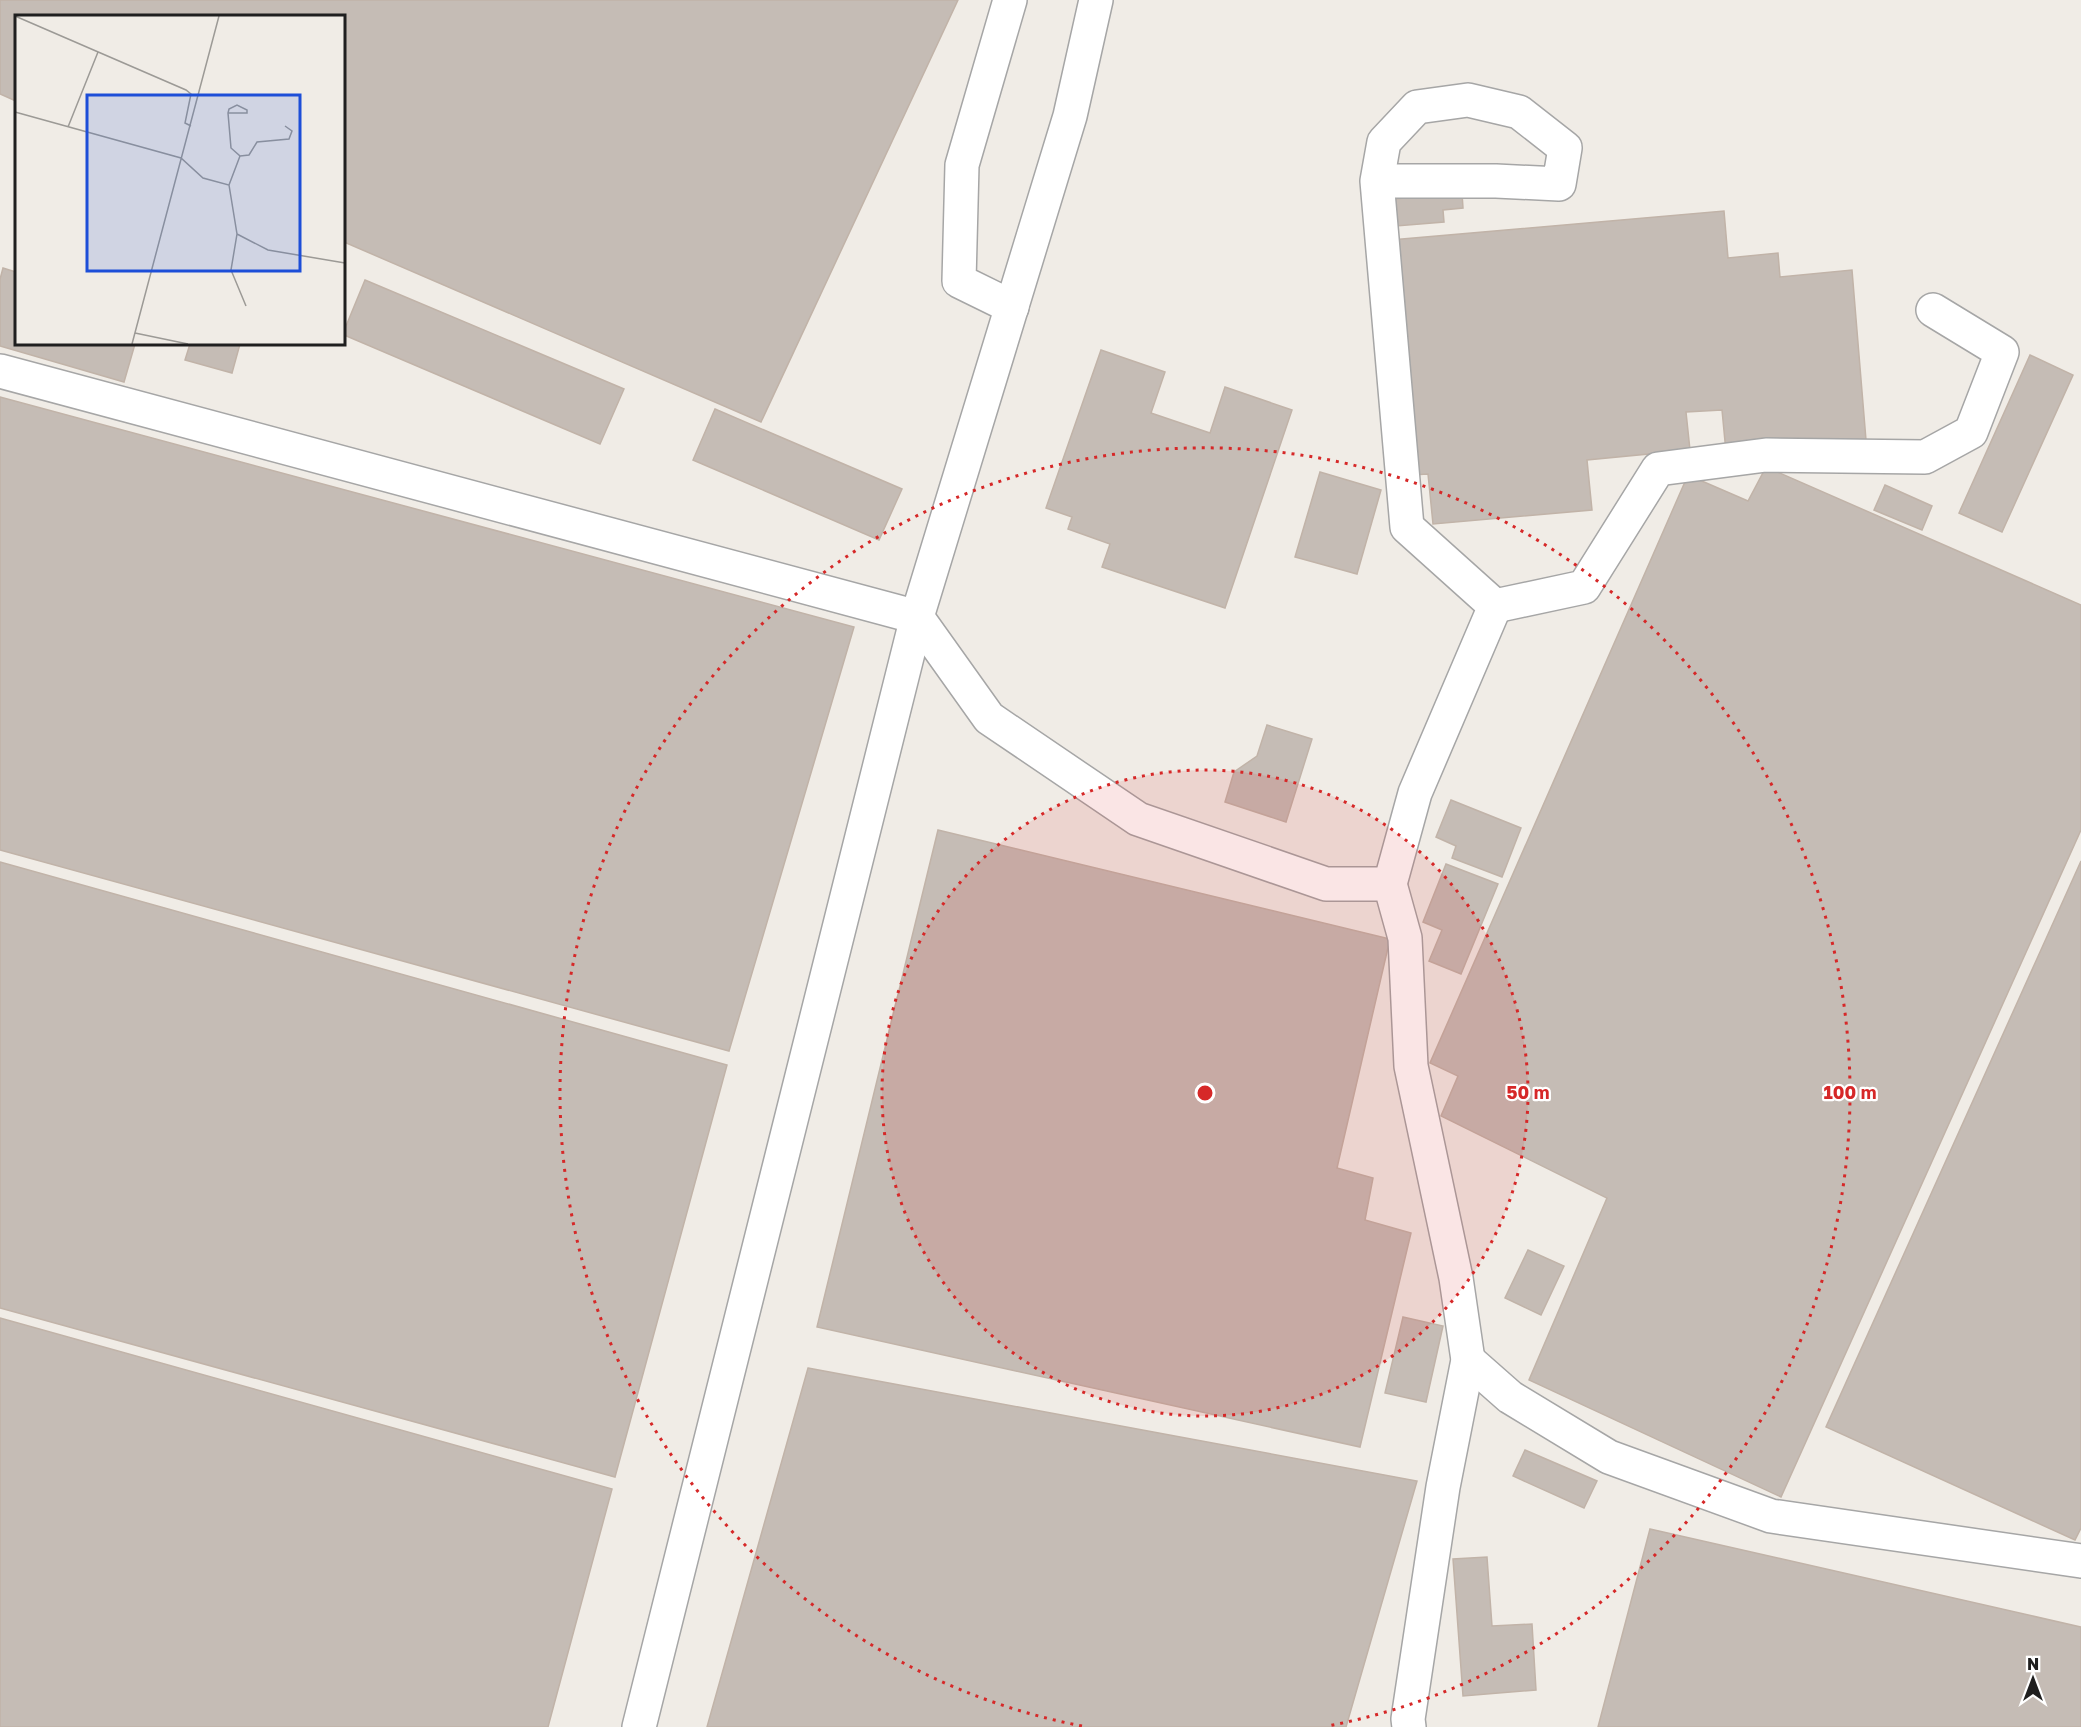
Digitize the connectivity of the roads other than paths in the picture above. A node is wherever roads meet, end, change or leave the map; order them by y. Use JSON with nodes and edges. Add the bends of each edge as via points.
{"nodes":[{"id":1,"x":1010,"y":0,"type":"edge"},
{"id":2,"x":1096,"y":0,"type":"edge"},
{"id":3,"x":1377,"y":181,"type":"junction"},
{"id":4,"x":1012,"y":307,"type":"junction"},
{"id":5,"x":1933,"y":310,"type":"dead end"},
{"id":6,"x":0,"y":371,"type":"edge"},
{"id":7,"x":1495,"y":606,"type":"junction"},
{"id":8,"x":917,"y":617,"type":"junction"},
{"id":9,"x":1390,"y":884,"type":"junction"},
{"id":10,"x":1468,"y":1360,"type":"junction"},
{"id":11,"x":2081,"y":1561,"type":"edge"},
{"id":12,"x":639,"y":1727,"type":"edge"},
{"id":13,"x":1409,"y":1727,"type":"edge"}],
"edges":[{"from":1,"to":4,"type":"lane","via":[[962,165],[959,281]]},
{"from":2,"to":4,"type":"lane","via":[[1070,116]]},
{"from":3,"to":3,"type":"lane","via":[[1384,142],[1417,107],[1468,100],[1519,112],[1565,148],[1559,184]]},
{"from":3,"to":7,"type":"lane","via":[[1407,527]]},
{"from":4,"to":8,"type":"lane"},
{"from":5,"to":7,"type":"lane","via":[[2002,352],[1971,432],[1925,457],[1766,455],[1658,469],[1584,587]]},
{"from":6,"to":8,"type":"lane"},
{"from":7,"to":9,"type":"lane","via":[[1416,793]]},
{"from":8,"to":9,"type":"lane","via":[[989,718],[1138,819],[1326,884]]},
{"from":8,"to":12,"type":"lane"},
{"from":9,"to":10,"type":"lane","via":[[1405,938],[1411,1065],[1456,1278]]},
{"from":10,"to":11,"type":"lane","via":[[1510,1397],[1610,1457],[1771,1516]]},
{"from":10,"to":13,"type":"lane","via":[[1443,1487]]}]}
